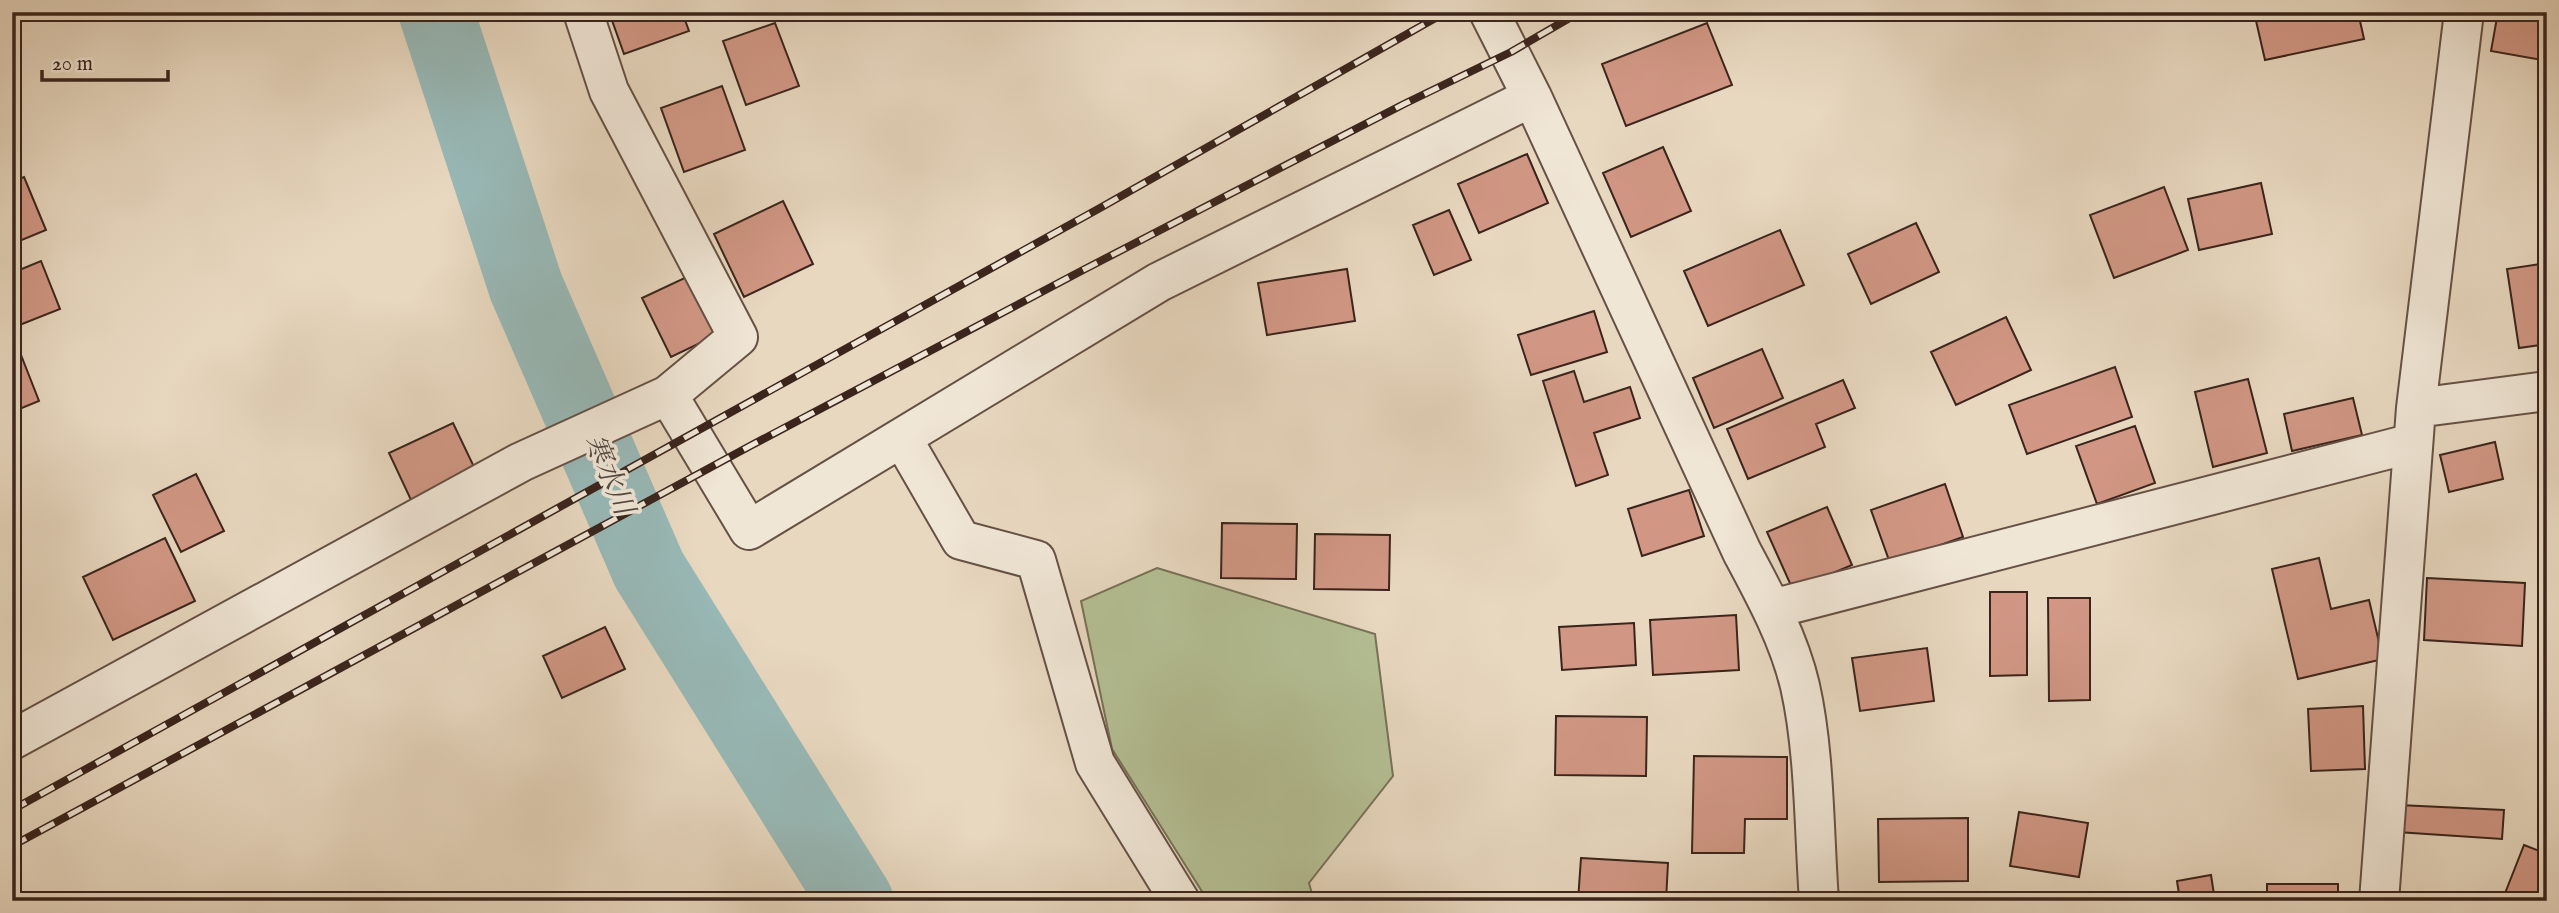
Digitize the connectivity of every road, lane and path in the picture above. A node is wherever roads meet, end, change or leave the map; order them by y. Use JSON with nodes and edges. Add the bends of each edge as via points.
{"nodes":[{"id":1,"x":583,"y":12,"type":"edge"},
{"id":2,"x":1489,"y":12,"type":"edge"},
{"id":3,"x":2464,"y":12,"type":"edge"},
{"id":4,"x":1532,"y":97,"type":"junction"},
{"id":5,"x":2547,"y":391,"type":"edge"},
{"id":6,"x":668,"y":395,"type":"junction"},
{"id":7,"x":2414,"y":426,"type":"junction"},
{"id":8,"x":902,"y":438,"type":"junction"},
{"id":9,"x":1772,"y":609,"type":"junction"},
{"id":10,"x":12,"y":740,"type":"edge"},
{"id":11,"x":1180,"y":901,"type":"edge"},
{"id":12,"x":1819,"y":901,"type":"edge"},
{"id":13,"x":2379,"y":901,"type":"edge"}],
"edges":[{"from":1,"to":6,"type":"street","via":[[609,91],[738,337]]},
{"from":2,"to":4,"type":"street"},
{"from":3,"to":7,"type":"street"},
{"from":4,"to":8,"type":"street","via":[[1159,282]]},
{"from":4,"to":9,"type":"street"},
{"from":5,"to":7,"type":"street"},
{"from":6,"to":8,"type":"street","via":[[749,530]]},
{"from":6,"to":10,"type":"street","via":[[522,462]]},
{"from":7,"to":9,"type":"street"},
{"from":7,"to":13,"type":"street"},
{"from":8,"to":11,"type":"street","via":[[961,540],[1036,560],[1095,763]]},
{"from":9,"to":12,"type":"street","via":[[1800,685]]}]}
